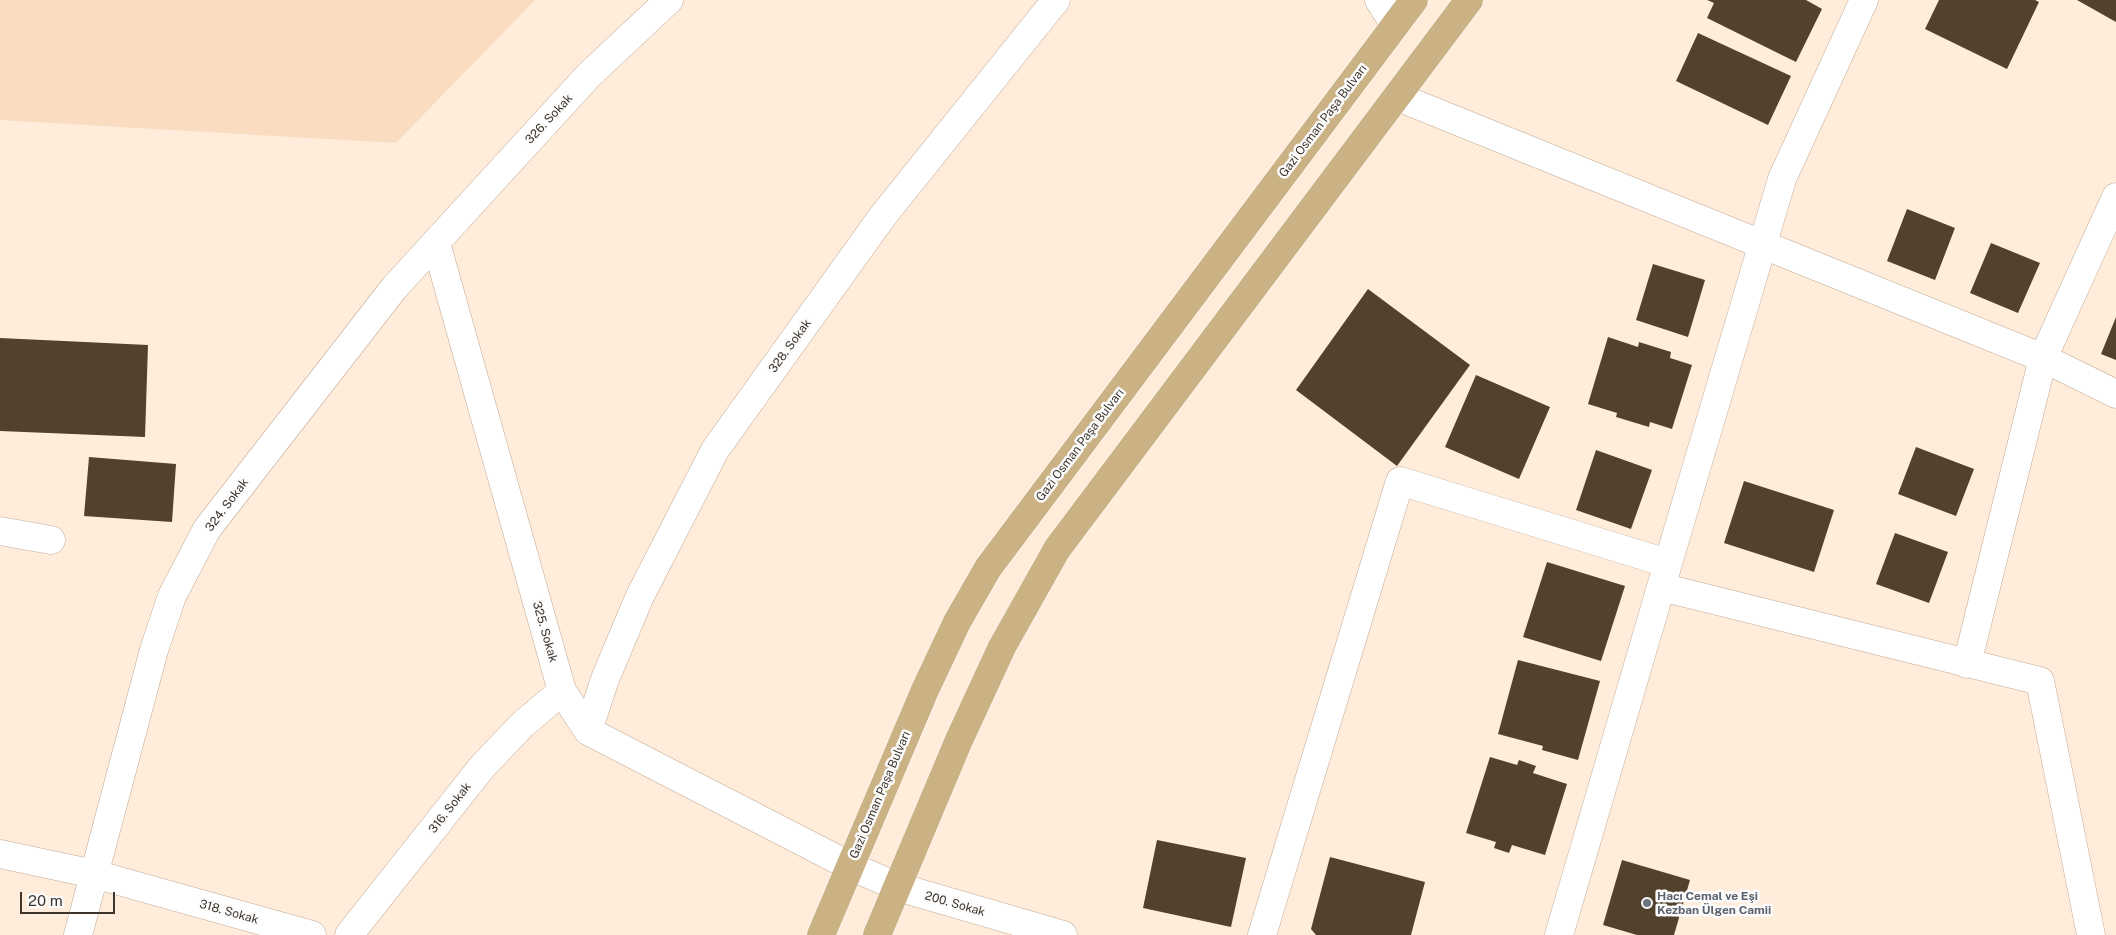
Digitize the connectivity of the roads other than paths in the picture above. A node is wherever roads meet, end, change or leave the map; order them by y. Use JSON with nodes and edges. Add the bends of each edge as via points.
{"nodes":[{"id":1,"x":669,"y":0,"type":"edge"},
{"id":2,"x":1056,"y":0,"type":"edge"},
{"id":3,"x":1379,"y":0,"type":"edge"},
{"id":4,"x":1414,"y":0,"type":"edge"},
{"id":5,"x":1469,"y":0,"type":"edge"},
{"id":6,"x":1864,"y":0,"type":"edge"},
{"id":7,"x":1394,"y":25,"type":"junction"},
{"id":8,"x":1398,"y":96,"type":"junction"},
{"id":9,"x":2116,"y":196,"type":"edge"},
{"id":10,"x":436,"y":243,"type":"junction"},
{"id":11,"x":1761,"y":245,"type":"junction"},
{"id":12,"x":2043,"y":358,"type":"junction"},
{"id":13,"x":2116,"y":394,"type":"edge"},
{"id":14,"x":0,"y":531,"type":"edge"},
{"id":15,"x":51,"y":540,"type":"dead end"},
{"id":16,"x":1664,"y":575,"type":"junction"},
{"id":17,"x":1967,"y":664,"type":"junction"},
{"id":18,"x":562,"y":690,"type":"junction"},
{"id":19,"x":588,"y":732,"type":"junction"},
{"id":20,"x":0,"y":854,"type":"edge"},
{"id":21,"x":850,"y":866,"type":"junction"},
{"id":22,"x":94,"y":874,"type":"junction"},
{"id":23,"x":898,"y":887,"type":"junction"},
{"id":24,"x":78,"y":935,"type":"edge"},
{"id":25,"x":312,"y":935,"type":"edge"},
{"id":26,"x":349,"y":935,"type":"edge"},
{"id":27,"x":821,"y":935,"type":"edge"},
{"id":28,"x":877,"y":935,"type":"edge"},
{"id":29,"x":1063,"y":935,"type":"edge"},
{"id":30,"x":1262,"y":935,"type":"edge"},
{"id":31,"x":1559,"y":935,"type":"edge"},
{"id":32,"x":2091,"y":935,"type":"edge"}],
"edges":[{"from":1,"to":10,"type":"street","name":"326. Sokak","via":[[589,75]]},
{"from":2,"to":19,"type":"street","name":"328. Sokak","via":[[882,217],[715,450],[640,596],[605,679]]},
{"from":3,"to":7,"type":"street"},
{"from":4,"to":7,"type":"main road","name":"Gazi Osman Paşa Bulvarı"},
{"from":5,"to":8,"type":"main road"},
{"from":6,"to":11,"type":"street","via":[[1782,179]]},
{"from":7,"to":21,"type":"main road","name":"Gazi Osman Paşa Bulvarı","via":[[988,568],[945,647]]},
{"from":8,"to":11,"type":"street"},
{"from":8,"to":23,"type":"main road","via":[[1057,549],[998,655]]},
{"from":9,"to":12,"type":"street"},
{"from":10,"to":18,"type":"street","name":"325. Sokak"},
{"from":10,"to":22,"type":"street","name":"324. Sokak","via":[[394,288],[207,529],[172,596],[154,650]]},
{"from":11,"to":12,"type":"street"},
{"from":11,"to":16,"type":"street"},
{"from":12,"to":13,"type":"street"},
{"from":12,"to":17,"type":"street"},
{"from":14,"to":15,"type":"street"},
{"from":16,"to":17,"type":"street"},
{"from":16,"to":30,"type":"street","via":[[1400,481]]},
{"from":16,"to":31,"type":"street"},
{"from":17,"to":32,"type":"street","via":[[2040,681]]},
{"from":18,"to":19,"type":"street","name":"325. Sokak"},
{"from":18,"to":26,"type":"street","name":"316. Sokak","via":[[522,725],[482,767]]},
{"from":19,"to":21,"type":"street"},
{"from":20,"to":22,"type":"street","name":"318. Sokak"},
{"from":21,"to":23,"type":"street","name":"200. Sokak"},
{"from":21,"to":27,"type":"main road","name":"Gazi Osman Paşa Bulvarı"},
{"from":22,"to":24,"type":"street","name":"324. Sokak"},
{"from":22,"to":25,"type":"street","name":"318. Sokak"},
{"from":23,"to":28,"type":"main road"},
{"from":23,"to":29,"type":"street","name":"200. Sokak"}]}
